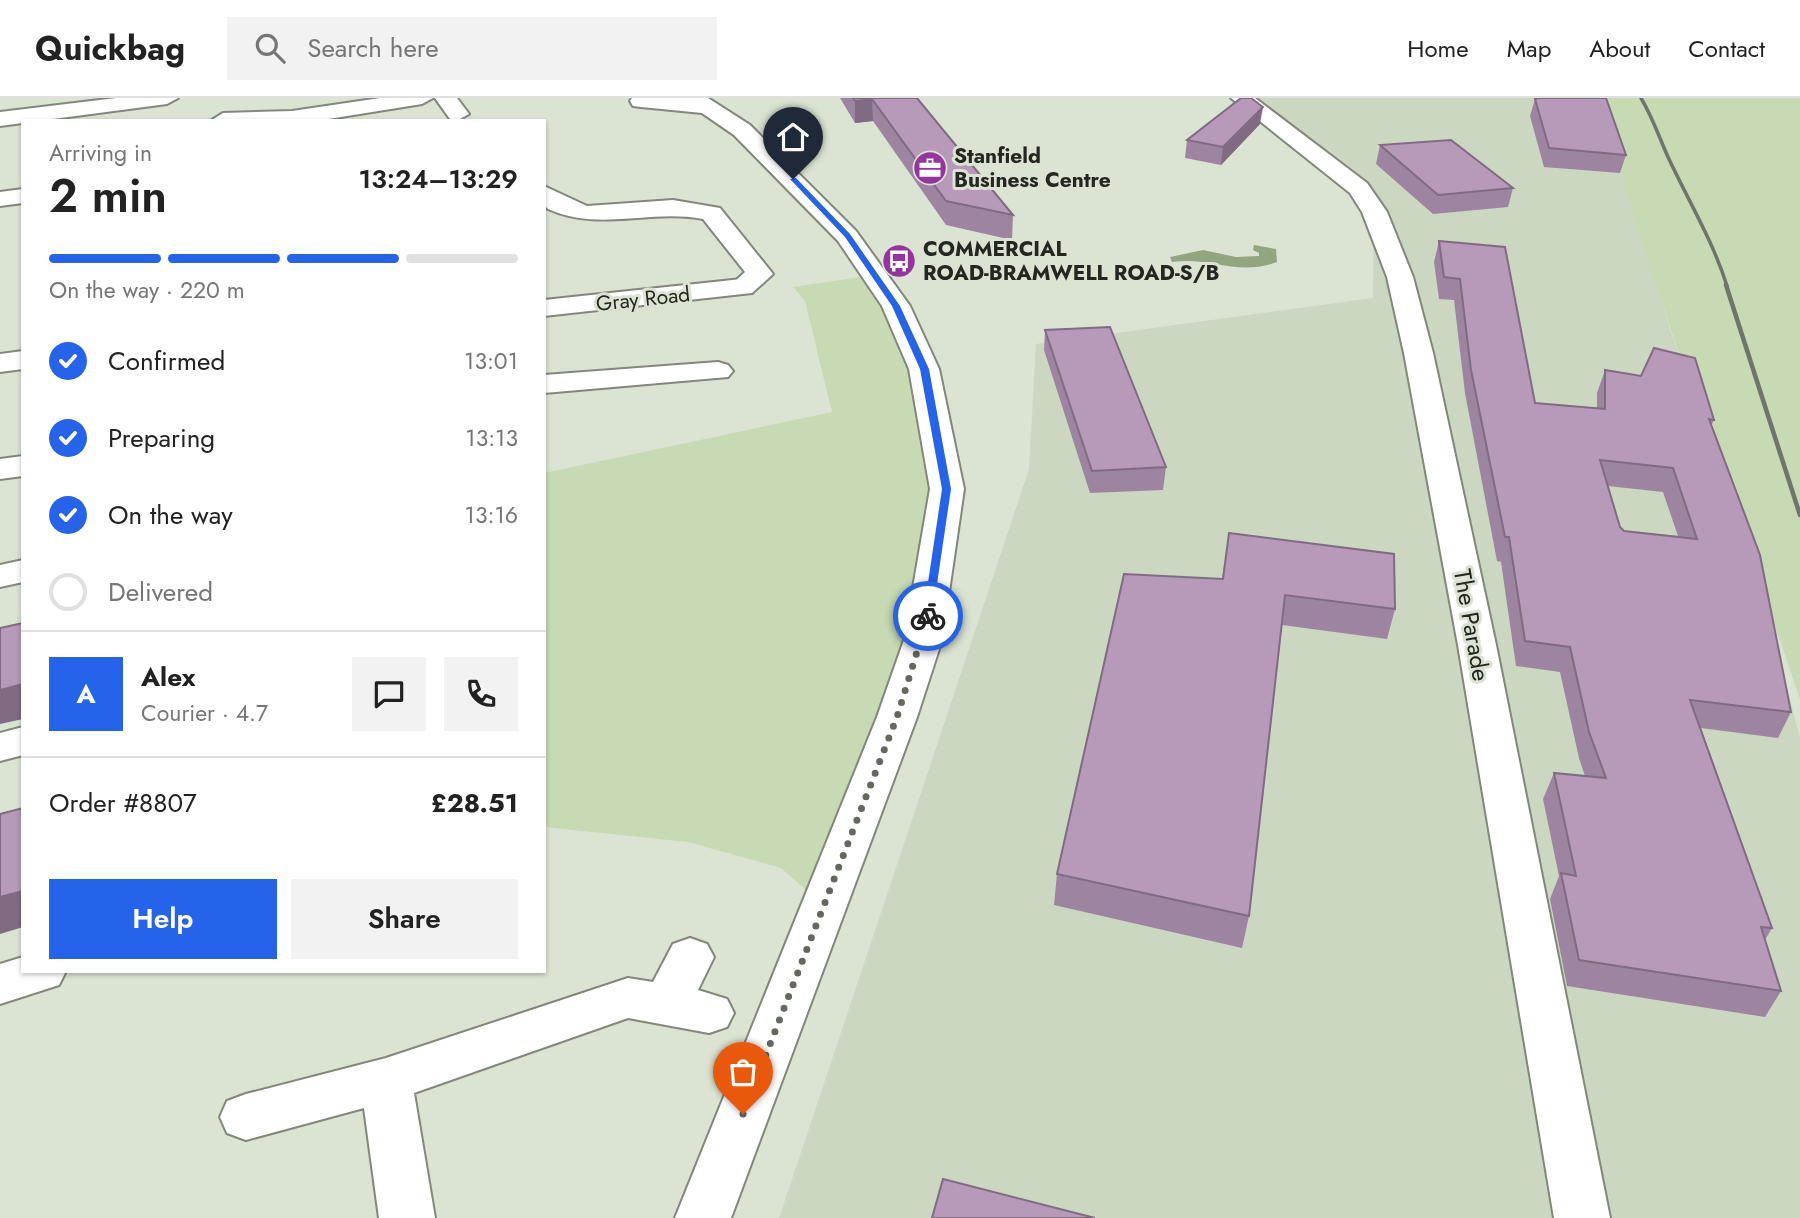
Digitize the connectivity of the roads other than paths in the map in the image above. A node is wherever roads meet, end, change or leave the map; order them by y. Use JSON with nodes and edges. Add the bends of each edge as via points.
{"nodes":[{"id":1,"x":167,"y":98,"type":"edge"},
{"id":2,"x":242,"y":98,"type":"edge"},
{"id":3,"x":422,"y":98,"type":"edge"},
{"id":4,"x":666,"y":98,"type":"edge"},
{"id":5,"x":1242,"y":98,"type":"edge"},
{"id":6,"x":631,"y":100,"type":"edge"},
{"id":7,"x":700,"y":102,"type":"edge"},
{"id":8,"x":62,"y":104,"type":"edge"},
{"id":9,"x":224,"y":119,"type":"edge"},
{"id":10,"x":258,"y":119,"type":"edge"},
{"id":11,"x":0,"y":120,"type":"edge"},
{"id":12,"x":546,"y":195,"type":"edge"},
{"id":13,"x":21,"y":196,"type":"edge"},
{"id":14,"x":0,"y":199,"type":"edge"},
{"id":15,"x":546,"y":308,"type":"edge"},
{"id":16,"x":21,"y":360,"type":"edge"},
{"id":17,"x":0,"y":363,"type":"edge"},
{"id":18,"x":718,"y":371,"type":"dead end"},
{"id":19,"x":546,"y":384,"type":"edge"},
{"id":20,"x":21,"y":466,"type":"edge"},
{"id":21,"x":0,"y":469,"type":"edge"},
{"id":22,"x":21,"y":571,"type":"edge"},
{"id":23,"x":0,"y":576,"type":"edge"},
{"id":24,"x":21,"y":742,"type":"edge"},
{"id":25,"x":0,"y":747,"type":"edge"},
{"id":26,"x":690,"y":957,"type":"dead end"},
{"id":27,"x":36,"y":973,"type":"edge"},
{"id":28,"x":0,"y":984,"type":"edge"},
{"id":29,"x":386,"y":1080,"type":"junction"},
{"id":30,"x":246,"y":1117,"type":"dead end"},
{"id":31,"x":407,"y":1218,"type":"edge"},
{"id":32,"x":703,"y":1218,"type":"edge"},
{"id":33,"x":1582,"y":1218,"type":"edge"}],
"edges":[{"from":1,"to":8,"type":"main road"},
{"from":2,"to":9,"type":"main road"},
{"from":3,"to":10,"type":"main road"},
{"from":4,"to":6,"type":"main road"},
{"from":5,"to":33,"type":"main road","name":"The Parade","via":[[1359,188],[1382,223],[1411,321],[1456,535]]},
{"from":6,"to":7,"type":"main road"},
{"from":7,"to":32,"type":"main road","via":[[742,130],[837,225],[896,306],[924,369],[947,489],[923,640]]},
{"from":8,"to":11,"type":"main road"},
{"from":12,"to":15,"type":"main road","name":"Gray Road","via":[[554,204],[580,212],[609,215],[669,208],[711,213],[760,274],[742,288]]},
{"from":13,"to":14,"type":"main road"},
{"from":16,"to":17,"type":"main road"},
{"from":18,"to":19,"type":"main road"},
{"from":20,"to":21,"type":"main road"},
{"from":22,"to":23,"type":"main road"},
{"from":24,"to":25,"type":"main road"},
{"from":26,"to":29,"type":"main road","via":[[687,1009],[628,998]]},
{"from":27,"to":28,"type":"main road"},
{"from":29,"to":30,"type":"main road"},
{"from":29,"to":31,"type":"main road"}]}
